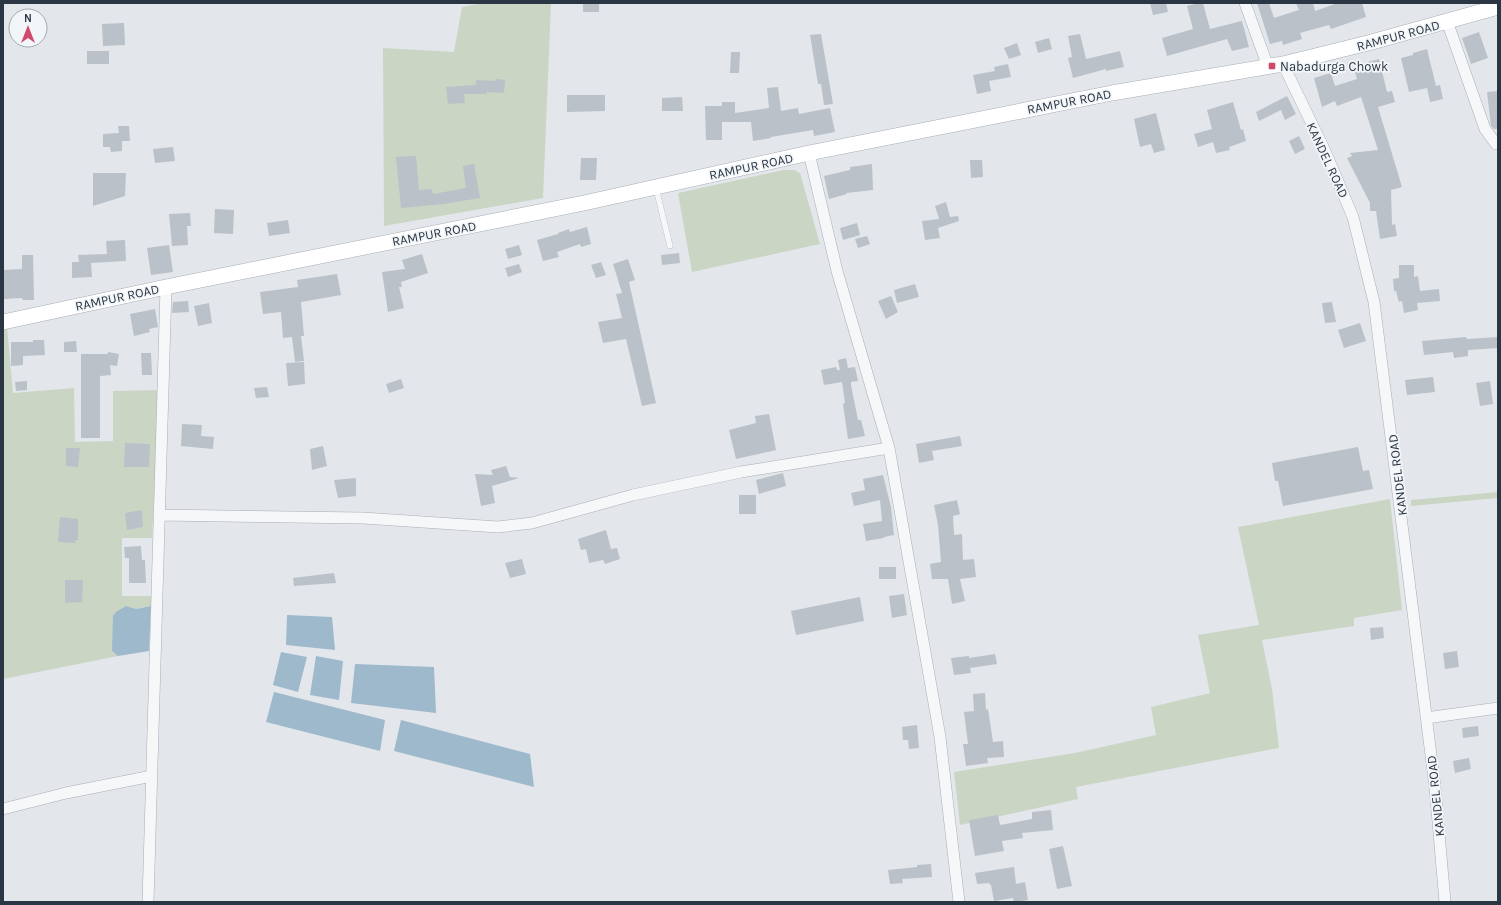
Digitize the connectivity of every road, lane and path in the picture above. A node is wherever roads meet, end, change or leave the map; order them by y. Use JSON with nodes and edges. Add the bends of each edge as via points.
{"nodes":[{"id":1,"x":1245,"y":3,"type":"edge"},
{"id":2,"x":1498,"y":7,"type":"edge"},
{"id":3,"x":1447,"y":21,"type":"junction"},
{"id":4,"x":1283,"y":64,"type":"junction"},
{"id":5,"x":1268,"y":67,"type":"junction"},
{"id":6,"x":1498,"y":144,"type":"edge"},
{"id":7,"x":809,"y":153,"type":"junction"},
{"id":8,"x":656,"y":188,"type":"junction"},
{"id":9,"x":670,"y":246,"type":"dead end"},
{"id":10,"x":166,"y":287,"type":"junction"},
{"id":11,"x":3,"y":322,"type":"edge"},
{"id":12,"x":889,"y":448,"type":"junction"},
{"id":13,"x":159,"y":515,"type":"junction"},
{"id":14,"x":1498,"y":708,"type":"edge"},
{"id":15,"x":1426,"y":718,"type":"junction"},
{"id":16,"x":152,"y":776,"type":"junction"},
{"id":17,"x":3,"y":809,"type":"edge"},
{"id":18,"x":148,"y":902,"type":"edge"},
{"id":19,"x":959,"y":902,"type":"edge"},
{"id":20,"x":1445,"y":902,"type":"edge"}],
"edges":[{"from":1,"to":5,"type":"street"},
{"from":2,"to":3,"type":"main road","name":"RAMPUR ROAD"},
{"from":3,"to":4,"type":"main road","name":"RAMPUR ROAD"},
{"from":3,"to":6,"type":"street","via":[[1485,129]]},
{"from":4,"to":5,"type":"main road","name":"RAMPUR ROAD"},
{"from":4,"to":15,"type":"street","name":"KANDEL ROAD","via":[[1353,217],[1374,302]]},
{"from":5,"to":7,"type":"main road","name":"RAMPUR ROAD","via":[[1112,93]]},
{"from":7,"to":8,"type":"main road","name":"RAMPUR ROAD"},
{"from":7,"to":12,"type":"street","via":[[837,271]]},
{"from":8,"to":9,"type":"lane"},
{"from":8,"to":10,"type":"main road","name":"RAMPUR ROAD"},
{"from":10,"to":11,"type":"main road","name":"RAMPUR ROAD"},
{"from":10,"to":13,"type":"street"},
{"from":12,"to":13,"type":"street","via":[[741,472],[633,495],[532,523],[498,527],[363,518]]},
{"from":12,"to":19,"type":"street","via":[[940,737]]},
{"from":13,"to":16,"type":"street"},
{"from":14,"to":15,"type":"street"},
{"from":15,"to":20,"type":"street","name":"KANDEL ROAD"},
{"from":16,"to":17,"type":"street"},
{"from":16,"to":18,"type":"street"}]}
